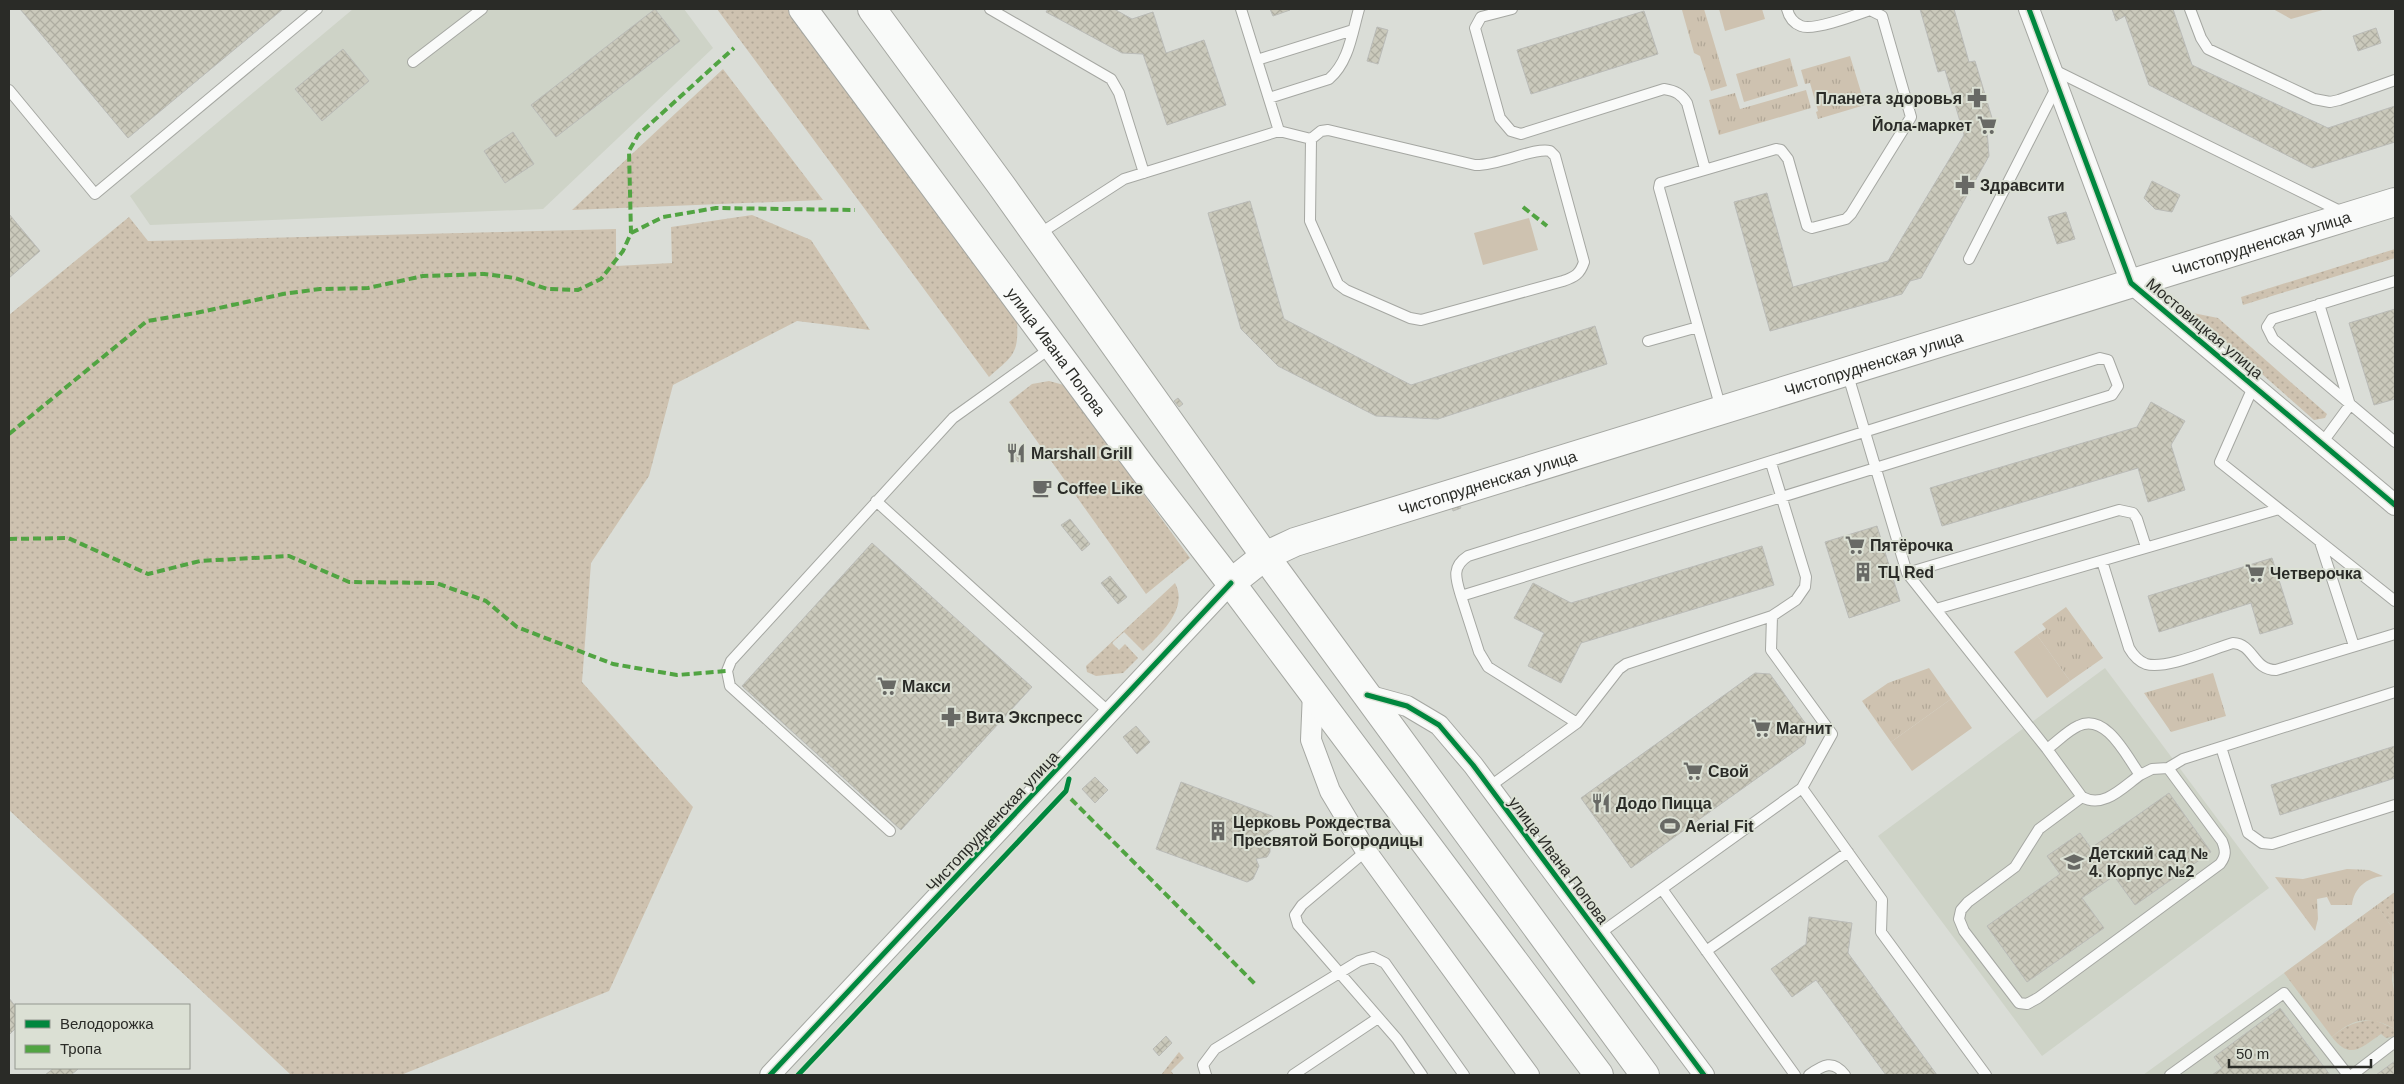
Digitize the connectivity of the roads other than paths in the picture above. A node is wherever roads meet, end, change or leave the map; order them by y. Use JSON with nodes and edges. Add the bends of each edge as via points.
{"nodes":[{"id":1,"x":317,"y":9,"type":"edge"},
{"id":2,"x":482,"y":9,"type":"edge"},
{"id":3,"x":803,"y":9,"type":"edge"},
{"id":4,"x":872,"y":9,"type":"edge"},
{"id":5,"x":990,"y":9,"type":"edge"},
{"id":6,"x":1359,"y":9,"type":"edge"},
{"id":7,"x":1512,"y":9,"type":"edge"},
{"id":8,"x":1787,"y":9,"type":"edge"},
{"id":9,"x":2029,"y":9,"type":"edge"},
{"id":10,"x":2190,"y":9,"type":"edge"},
{"id":11,"x":1239,"y":10,"type":"edge"},
{"id":12,"x":1352,"y":30,"type":"junction"},
{"id":13,"x":1257,"y":60,"type":"junction"},
{"id":14,"x":413,"y":62,"type":"dead end"},
{"id":15,"x":2055,"y":76,"type":"junction"},
{"id":16,"x":2395,"y":80,"type":"edge"},
{"id":17,"x":9,"y":90,"type":"edge"},
{"id":18,"x":1269,"y":98,"type":"junction"},
{"id":19,"x":1279,"y":131,"type":"junction"},
{"id":20,"x":1311,"y":139,"type":"junction"},
{"id":21,"x":1705,"y":169,"type":"junction"},
{"id":22,"x":1144,"y":173,"type":"junction"},
{"id":23,"x":2395,"y":202,"type":"edge"},
{"id":24,"x":2351,"y":216,"type":"junction"},
{"id":25,"x":1036,"y":236,"type":"junction"},
{"id":26,"x":1969,"y":258,"type":"dead end"},
{"id":27,"x":2395,"y":281,"type":"edge"},
{"id":28,"x":2131,"y":283,"type":"junction"},
{"id":29,"x":2319,"y":304,"type":"junction"},
{"id":30,"x":1698,"y":327,"type":"junction"},
{"id":31,"x":1648,"y":341,"type":"dead end"},
{"id":32,"x":1052,"y":347,"type":"junction"},
{"id":33,"x":1847,"y":371,"type":"junction"},
{"id":34,"x":2254,"y":385,"type":"junction"},
{"id":35,"x":2350,"y":405,"type":"junction"},
{"id":36,"x":1722,"y":410,"type":"junction"},
{"id":37,"x":1865,"y":433,"type":"junction"},
{"id":38,"x":2395,"y":442,"type":"edge"},
{"id":39,"x":2322,"y":444,"type":"junction"},
{"id":40,"x":1771,"y":463,"type":"junction"},
{"id":41,"x":1876,"y":468,"type":"junction"},
{"id":42,"x":1782,"y":497,"type":"junction"},
{"id":43,"x":876,"y":501,"type":"junction"},
{"id":44,"x":2395,"y":505,"type":"edge"},
{"id":45,"x":2279,"y":509,"type":"junction"},
{"id":46,"x":2320,"y":542,"type":"junction"},
{"id":47,"x":2146,"y":548,"type":"junction"},
{"id":48,"x":1265,"y":556,"type":"junction"},
{"id":49,"x":2102,"y":560,"type":"junction"},
{"id":50,"x":1907,"y":573,"type":"junction"},
{"id":51,"x":1231,"y":583,"type":"junction"},
{"id":52,"x":1461,"y":596,"type":"junction"},
{"id":53,"x":2395,"y":601,"type":"edge"},
{"id":54,"x":1936,"y":609,"type":"junction"},
{"id":55,"x":1772,"y":616,"type":"junction"},
{"id":56,"x":2395,"y":634,"type":"edge"},
{"id":57,"x":2354,"y":646,"type":"junction"},
{"id":58,"x":1313,"y":692,"type":"junction"},
{"id":59,"x":2395,"y":692,"type":"edge"},
{"id":60,"x":1367,"y":695,"type":"junction"},
{"id":61,"x":1110,"y":713,"type":"junction"},
{"id":62,"x":1577,"y":723,"type":"junction"},
{"id":63,"x":2221,"y":747,"type":"junction"},
{"id":64,"x":2047,"y":749,"type":"junction"},
{"id":65,"x":2168,"y":768,"type":"junction"},
{"id":66,"x":2140,"y":775,"type":"junction"},
{"id":67,"x":1489,"y":787,"type":"junction"},
{"id":68,"x":1802,"y":788,"type":"junction"},
{"id":69,"x":2082,"y":797,"type":"junction"},
{"id":70,"x":2395,"y":805,"type":"edge"},
{"id":71,"x":890,"y":831,"type":"dead end"},
{"id":72,"x":1366,"y":851,"type":"junction"},
{"id":73,"x":1848,"y":852,"type":"junction"},
{"id":74,"x":1662,"y":889,"type":"junction"},
{"id":75,"x":1599,"y":934,"type":"junction"},
{"id":76,"x":1706,"y":951,"type":"junction"},
{"id":77,"x":1340,"y":973,"type":"junction"},
{"id":78,"x":1378,"y":1018,"type":"junction"},
{"id":79,"x":2395,"y":1042,"type":"edge"},
{"id":80,"x":770,"y":1075,"type":"edge"},
{"id":81,"x":1206,"y":1075,"type":"edge"},
{"id":82,"x":1293,"y":1075,"type":"edge"},
{"id":83,"x":1422,"y":1075,"type":"edge"},
{"id":84,"x":1464,"y":1075,"type":"edge"},
{"id":85,"x":1530,"y":1075,"type":"edge"},
{"id":86,"x":1599,"y":1075,"type":"edge"},
{"id":87,"x":1645,"y":1075,"type":"edge"},
{"id":88,"x":1704,"y":1075,"type":"edge"},
{"id":89,"x":1795,"y":1075,"type":"edge"},
{"id":90,"x":1809,"y":1075,"type":"edge"},
{"id":91,"x":1844,"y":1075,"type":"edge"},
{"id":92,"x":1986,"y":1075,"type":"edge"},
{"id":93,"x":2170,"y":1075,"type":"edge"},
{"id":94,"x":2350,"y":1075,"type":"edge"}],
"edges":[{"from":1,"to":17,"type":"lane","via":[[96,194]]},
{"from":2,"to":14,"type":"lane"},
{"from":3,"to":32,"type":"main road","name":"улица Ивана Попова"},
{"from":4,"to":25,"type":"main road"},
{"from":5,"to":22,"type":"lane","via":[[1111,79],[1119,93]]},
{"from":6,"to":12,"type":"lane"},
{"from":7,"to":21,"type":"lane","via":[[1481,18],[1475,28],[1500,118],[1511,131],[1521,134],[1664,90],[1675,91],[1687,103]]},
{"from":8,"to":21,"type":"lane","via":[[1792,20],[1802,27],[1813,27],[1870,10],[1882,16],[1911,113],[1910,122],[1851,214],[1812,228],[1806,226],[1788,159],[1781,150]]},
{"from":9,"to":15,"type":"street","name":"Мостовицкая улица"},
{"from":10,"to":16,"type":"lane","via":[[2208,49],[2314,99],[2339,100]]},
{"from":11,"to":13,"type":"lane"},
{"from":12,"to":13,"type":"lane"},
{"from":12,"to":18,"type":"lane","via":[[1344,61],[1329,79]]},
{"from":13,"to":18,"type":"lane"},
{"from":15,"to":24,"type":"lane"},
{"from":15,"to":26,"type":"lane"},
{"from":15,"to":28,"type":"street","name":"Мостовицкая улица"},
{"from":18,"to":19,"type":"lane"},
{"from":19,"to":20,"type":"lane"},
{"from":19,"to":22,"type":"lane"},
{"from":20,"to":20,"type":"lane","via":[[1328,130],[1475,165],[1490,165],[1550,151],[1555,156],[1584,262],[1581,270],[1576,276],[1563,281],[1421,320],[1346,290],[1338,284],[1312,227]]},
{"from":21,"to":30,"type":"lane","via":[[1662,181],[1659,185]]},
{"from":22,"to":25,"type":"lane","via":[[1124,179]]},
{"from":23,"to":24,"type":"main road","name":"Чистопрудненская улица"},
{"from":24,"to":28,"type":"main road","name":"Чистопрудненская улица"},
{"from":25,"to":48,"type":"main road"},
{"from":27,"to":29,"type":"lane"},
{"from":28,"to":33,"type":"main road","name":"Чистопрудненская улица"},
{"from":28,"to":34,"type":"street","name":"Мостовицкая улица"},
{"from":29,"to":35,"type":"lane"},
{"from":29,"to":35,"type":"lane","via":[[2272,319],[2267,332]]},
{"from":30,"to":31,"type":"lane"},
{"from":30,"to":36,"type":"lane"},
{"from":32,"to":43,"type":"lane","via":[[953,418]]},
{"from":32,"to":51,"type":"main road","name":"улица Ивана Попова"},
{"from":33,"to":36,"type":"main road","name":"Чистопрудненская улица"},
{"from":33,"to":37,"type":"lane"},
{"from":34,"to":39,"type":"street","name":"Мостовицкая улица"},
{"from":34,"to":45,"type":"lane","via":[[2220,462]]},
{"from":35,"to":38,"type":"lane"},
{"from":35,"to":39,"type":"lane"},
{"from":36,"to":48,"type":"main road","name":"Чистопрудненская улица","via":[[1295,542]]},
{"from":37,"to":40,"type":"lane"},
{"from":37,"to":41,"type":"lane"},
{"from":37,"to":41,"type":"lane","via":[[2100,358],[2110,363],[2118,386],[2112,395]]},
{"from":39,"to":44,"type":"street","name":"Мостовицкая улица"},
{"from":40,"to":42,"type":"lane"},
{"from":40,"to":52,"type":"lane","via":[[1468,556],[1456,569]]},
{"from":41,"to":42,"type":"lane"},
{"from":41,"to":50,"type":"lane"},
{"from":42,"to":52,"type":"lane"},
{"from":42,"to":55,"type":"lane","via":[[1806,577],[1804,588],[1796,600]]},
{"from":43,"to":61,"type":"lane"},
{"from":43,"to":71,"type":"lane","via":[[731,661],[727,678],[730,686]]},
{"from":45,"to":46,"type":"lane"},
{"from":45,"to":47,"type":"lane"},
{"from":46,"to":53,"type":"lane"},
{"from":46,"to":57,"type":"lane"},
{"from":47,"to":49,"type":"lane"},
{"from":47,"to":50,"type":"lane","via":[[2133,513],[2119,510]]},
{"from":48,"to":51,"type":"main road","name":"Чистопрудненская улица"},
{"from":48,"to":60,"type":"main road"},
{"from":49,"to":54,"type":"lane"},
{"from":49,"to":57,"type":"lane","via":[[2128,648],[2146,664],[2164,664],[2233,643],[2247,647],[2256,663],[2263,668],[2276,670]]},
{"from":50,"to":54,"type":"lane"},
{"from":51,"to":58,"type":"main road","name":"улица Ивана Попова"},
{"from":51,"to":61,"type":"street","name":"Чистопрудненская улица"},
{"from":52,"to":62,"type":"lane","via":[[1479,652],[1488,667]]},
{"from":54,"to":64,"type":"lane"},
{"from":55,"to":62,"type":"lane","via":[[1626,664]]},
{"from":55,"to":68,"type":"lane","via":[[1771,650],[1832,734]]},
{"from":56,"to":57,"type":"lane"},
{"from":58,"to":72,"type":"street","via":[[1311,740],[1330,791]]},
{"from":58,"to":86,"type":"main road","name":"улица Ивана Попова"},
{"from":59,"to":63,"type":"lane"},
{"from":60,"to":67,"type":"street","name":"улица Ивана Попова","via":[[1407,706],[1439,725]]},
{"from":60,"to":87,"type":"main road"},
{"from":61,"to":80,"type":"street","name":"Чистопрудненская улица"},
{"from":62,"to":67,"type":"lane"},
{"from":63,"to":65,"type":"lane","via":[[2183,759]]},
{"from":63,"to":70,"type":"lane","via":[[2248,833],[2262,844],[2272,844]]},
{"from":64,"to":66,"type":"lane","via":[[2078,726],[2095,724],[2108,731]]},
{"from":64,"to":69,"type":"lane"},
{"from":65,"to":66,"type":"lane","via":[[2152,769]]},
{"from":65,"to":69,"type":"lane","via":[[2222,841],[2226,850],[2220,864],[2038,998],[2027,1004],[2019,1003],[1964,931],[1959,919],[1961,910],[2015,867],[2039,830]]},
{"from":66,"to":69,"type":"lane","via":[[2107,799],[2098,802]]},
{"from":67,"to":75,"type":"street","name":"улица Ивана Попова"},
{"from":68,"to":73,"type":"lane"},
{"from":68,"to":74,"type":"lane"},
{"from":72,"to":77,"type":"lane","via":[[1294,914],[1298,925]]},
{"from":72,"to":85,"type":"street"},
{"from":73,"to":76,"type":"lane"},
{"from":73,"to":92,"type":"lane","via":[[1882,900],[1881,932]]},
{"from":74,"to":75,"type":"lane"},
{"from":74,"to":76,"type":"lane"},
{"from":75,"to":88,"type":"street","name":"улица Ивана Попова"},
{"from":76,"to":89,"type":"lane"},
{"from":77,"to":78,"type":"lane"},
{"from":77,"to":81,"type":"lane","via":[[1215,1049],[1203,1064]]},
{"from":77,"to":84,"type":"lane","via":[[1358,960],[1374,957],[1385,963]]},
{"from":78,"to":82,"type":"lane"},
{"from":78,"to":83,"type":"lane"},
{"from":79,"to":94,"type":"lane"},
{"from":90,"to":91,"type":"lane","via":[[1829,1064],[1836,1066]]},
{"from":93,"to":94,"type":"lane","via":[[2284,992]]}]}
